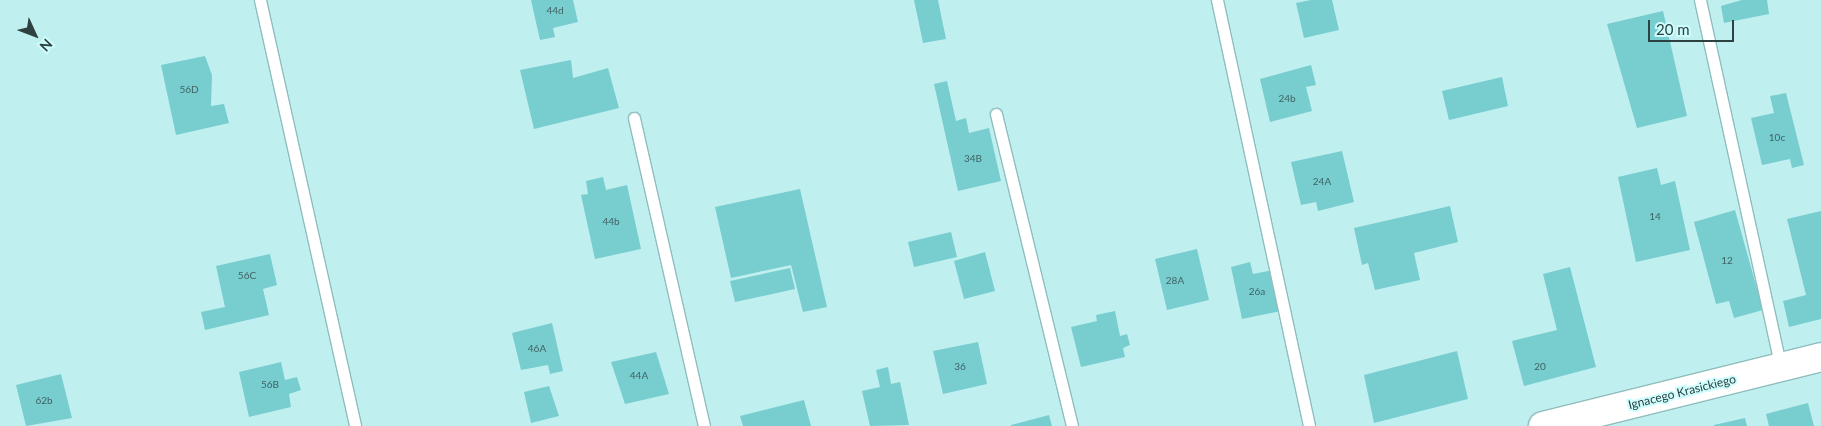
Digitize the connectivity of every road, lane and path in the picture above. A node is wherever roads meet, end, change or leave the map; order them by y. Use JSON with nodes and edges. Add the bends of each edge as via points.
{"nodes":[{"id":1,"x":260,"y":0,"type":"edge"},
{"id":2,"x":1216,"y":0,"type":"edge"},
{"id":3,"x":1700,"y":0,"type":"edge"},
{"id":4,"x":996,"y":114,"type":"dead end"},
{"id":5,"x":634,"y":118,"type":"dead end"},
{"id":6,"x":1821,"y":357,"type":"edge"},
{"id":7,"x":1781,"y":367,"type":"junction"},
{"id":8,"x":355,"y":426,"type":"edge"},
{"id":9,"x":704,"y":426,"type":"edge"},
{"id":10,"x":1072,"y":426,"type":"edge"},
{"id":11,"x":1309,"y":426,"type":"edge"},
{"id":12,"x":1543,"y":426,"type":"edge"}],
"edges":[{"from":1,"to":8,"type":"lane"},
{"from":2,"to":11,"type":"lane"},
{"from":3,"to":7,"type":"lane"},
{"from":4,"to":10,"type":"lane"},
{"from":5,"to":9,"type":"lane"},
{"from":6,"to":7,"type":"street","name":"Ignacego Krasickiego"},
{"from":7,"to":12,"type":"street","name":"Ignacego Krasickiego"}]}
